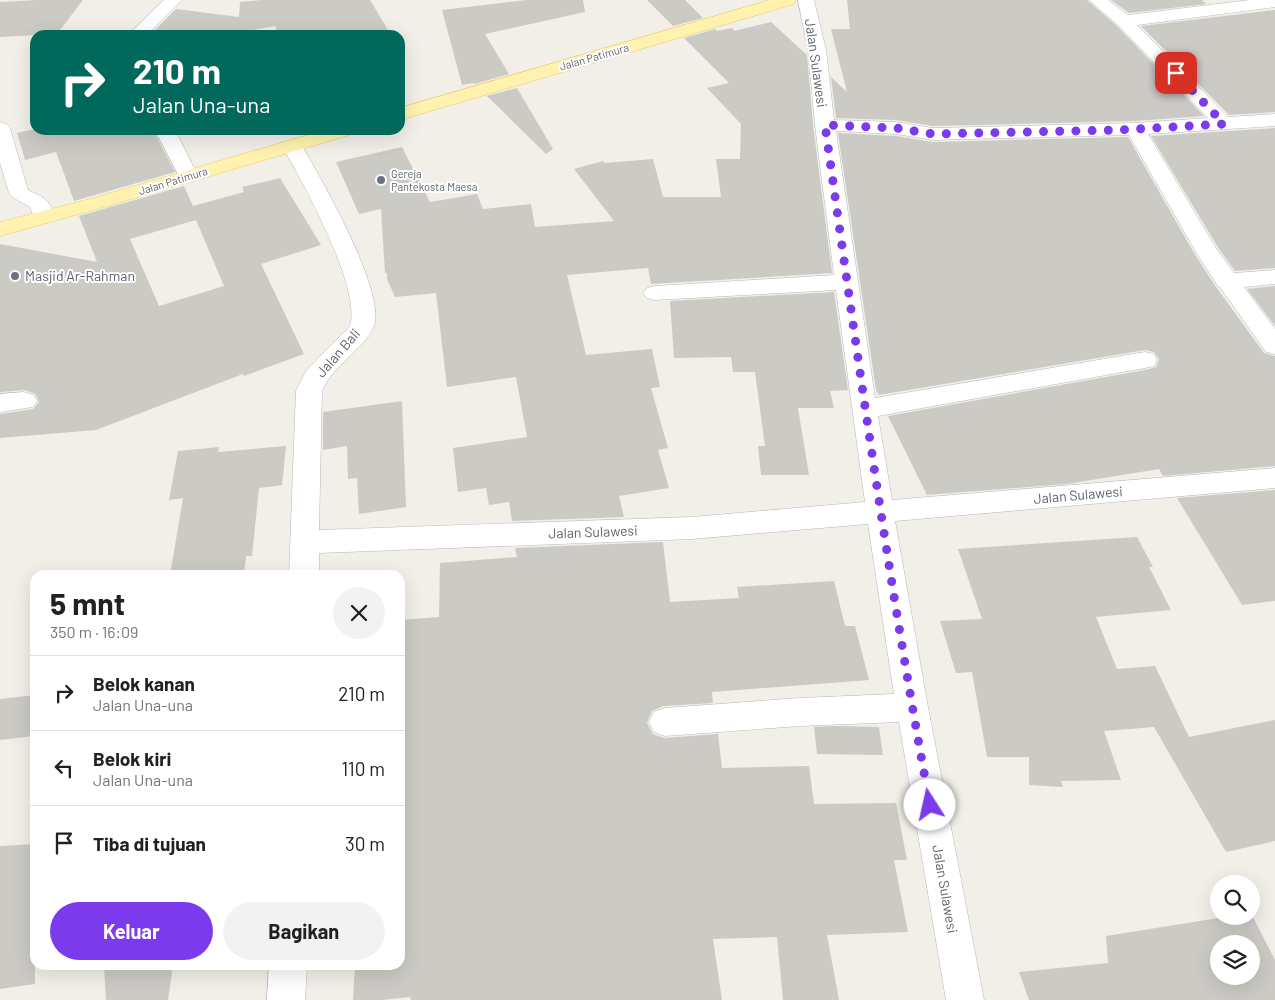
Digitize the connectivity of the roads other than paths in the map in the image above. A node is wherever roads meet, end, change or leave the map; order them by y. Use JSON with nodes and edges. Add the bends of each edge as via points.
{"nodes":[{"id":1,"x":174,"y":0,"type":"edge"},
{"id":2,"x":788,"y":0,"type":"edge"},
{"id":3,"x":806,"y":0,"type":"edge"},
{"id":4,"x":1097,"y":0,"type":"edge"},
{"id":5,"x":1275,"y":2,"type":"edge"},
{"id":6,"x":1124,"y":21,"type":"junction"},
{"id":7,"x":142,"y":30,"type":"edge"},
{"id":8,"x":405,"y":113,"type":"edge"},
{"id":9,"x":1275,"y":120,"type":"edge"},
{"id":10,"x":1224,"y":124,"type":"junction"},
{"id":11,"x":825,"y":125,"type":"junction"},
{"id":12,"x":0,"y":128,"type":"edge"},
{"id":13,"x":1135,"y":129,"type":"junction"},
{"id":14,"x":168,"y":135,"type":"edge"},
{"id":15,"x":329,"y":135,"type":"edge"},
{"id":16,"x":292,"y":146,"type":"junction"},
{"id":17,"x":188,"y":176,"type":"junction"},
{"id":18,"x":44,"y":217,"type":"junction"},
{"id":19,"x":0,"y":229,"type":"edge"},
{"id":20,"x":1275,"y":277,"type":"edge"},
{"id":21,"x":1226,"y":281,"type":"junction"},
{"id":22,"x":847,"y":282,"type":"junction"},
{"id":23,"x":655,"y":293,"type":"dead end"},
{"id":24,"x":1275,"y":346,"type":"edge"},
{"id":25,"x":1145,"y":360,"type":"dead end"},
{"id":26,"x":864,"y":409,"type":"junction"},
{"id":27,"x":1275,"y":478,"type":"edge"},
{"id":28,"x":880,"y":512,"type":"junction"},
{"id":29,"x":305,"y":542,"type":"junction"},
{"id":30,"x":304,"y":570,"type":"edge"},
{"id":31,"x":912,"y":707,"type":"junction"},
{"id":32,"x":665,"y":722,"type":"dead end"},
{"id":33,"x":288,"y":970,"type":"edge"},
{"id":34,"x":286,"y":1000,"type":"edge"},
{"id":35,"x":965,"y":1000,"type":"edge"}],
"edges":[{"from":1,"to":7,"type":"street"},
{"from":2,"to":8,"type":"main road","name":"Jalan Patimura"},
{"from":3,"to":11,"type":"street","name":"Jalan Sulawesi","via":[[817,50]]},
{"from":4,"to":6,"type":"street"},
{"from":5,"to":6,"type":"street"},
{"from":6,"to":10,"type":"street"},
{"from":9,"to":10,"type":"street"},
{"from":10,"to":13,"type":"street"},
{"from":11,"to":13,"type":"street","via":[[896,128],[933,134]]},
{"from":11,"to":22,"type":"street","name":"Jalan Sulawesi"},
{"from":12,"to":18,"type":"street","via":[[19,193],[40,204]]},
{"from":13,"to":21,"type":"street"},
{"from":14,"to":17,"type":"street"},
{"from":15,"to":16,"type":"main road","name":"Jalan Patimura"},
{"from":16,"to":17,"type":"main road","name":"Jalan Patimura"},
{"from":16,"to":29,"type":"street","name":"Jalan Bali","via":[[313,180],[350,264],[364,322],[316,377],[309,391]]},
{"from":17,"to":18,"type":"main road","name":"Jalan Patimura"},
{"from":18,"to":19,"type":"main road","name":"Jalan Patimura"},
{"from":20,"to":21,"type":"street"},
{"from":21,"to":24,"type":"street"},
{"from":22,"to":23,"type":"street"},
{"from":22,"to":26,"type":"street","name":"Jalan Sulawesi"},
{"from":25,"to":26,"type":"street"},
{"from":26,"to":28,"type":"street","name":"Jalan Sulawesi"},
{"from":27,"to":28,"type":"street","name":"Jalan Sulawesi"},
{"from":28,"to":29,"type":"street","name":"Jalan Sulawesi","via":[[692,528]]},
{"from":28,"to":31,"type":"street","name":"Jalan Sulawesi"},
{"from":29,"to":30,"type":"street","name":"Jalan Bali"},
{"from":31,"to":32,"type":"street"},
{"from":31,"to":35,"type":"street","name":"Jalan Sulawesi"},
{"from":33,"to":34,"type":"street"}]}
